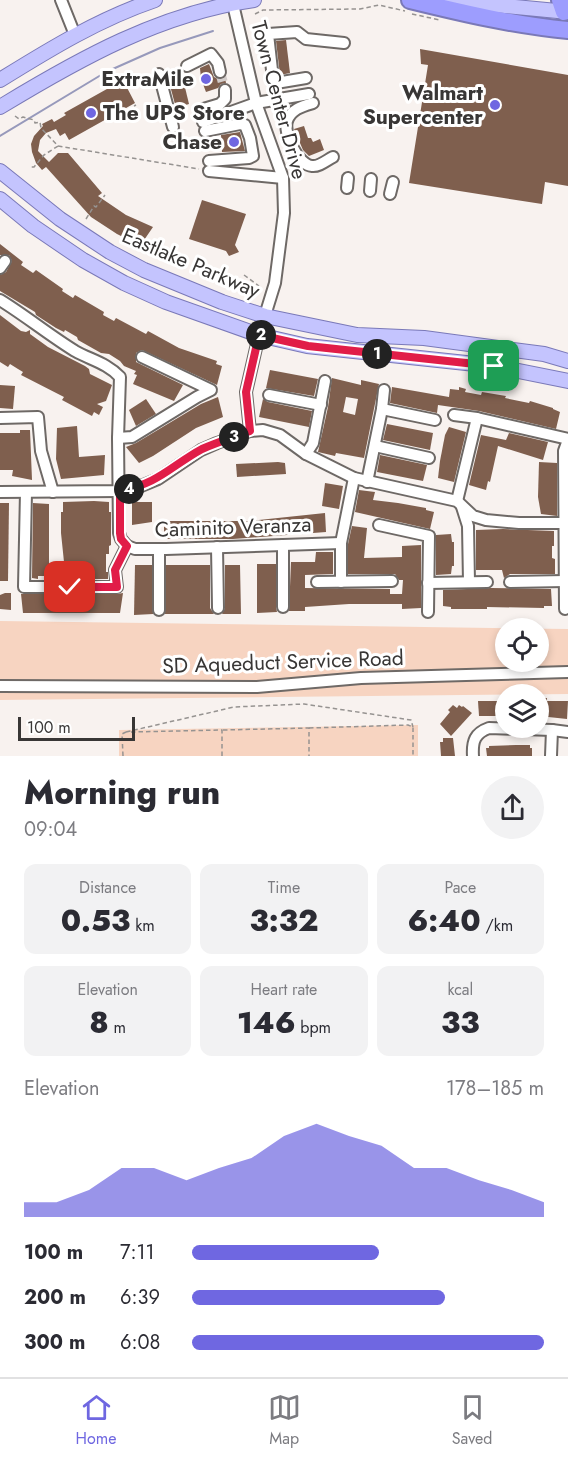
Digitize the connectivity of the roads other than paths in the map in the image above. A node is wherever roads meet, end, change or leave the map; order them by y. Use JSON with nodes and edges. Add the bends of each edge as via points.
{"nodes":[{"id":1,"x":61,"y":0,"type":"edge"},
{"id":2,"x":155,"y":0,"type":"edge"},
{"id":3,"x":410,"y":0,"type":"edge"},
{"id":4,"x":441,"y":0,"type":"edge"},
{"id":5,"x":233,"y":2,"type":"edge"},
{"id":6,"x":254,"y":7,"type":"edge"},
{"id":7,"x":564,"y":8,"type":"edge"},
{"id":8,"x":568,"y":30,"type":"edge"},
{"id":9,"x":75,"y":35,"type":"junction"},
{"id":10,"x":344,"y":43,"type":"dead end"},
{"id":11,"x":302,"y":46,"type":"dead end"},
{"id":12,"x":326,"y":49,"type":"dead end"},
{"id":13,"x":186,"y":66,"type":"dead end"},
{"id":14,"x":220,"y":72,"type":"tunnel mouth"},
{"id":15,"x":159,"y":74,"type":"dead end"},
{"id":16,"x":306,"y":78,"type":"dead end"},
{"id":17,"x":0,"y":80,"type":"edge"},
{"id":18,"x":225,"y":90,"type":"dead end"},
{"id":19,"x":256,"y":103,"type":"junction"},
{"id":20,"x":0,"y":107,"type":"edge"},
{"id":21,"x":200,"y":110,"type":"dead end"},
{"id":22,"x":173,"y":126,"type":"dead end"},
{"id":23,"x":333,"y":157,"type":"dead end"},
{"id":24,"x":0,"y":171,"type":"edge"},
{"id":25,"x":283,"y":178,"type":"junction"},
{"id":26,"x":371,"y":179,"type":"dead end"},
{"id":27,"x":370,"y":191,"type":"dead end"},
{"id":28,"x":0,"y":199,"type":"edge"},
{"id":29,"x":0,"y":300,"type":"edge"},
{"id":30,"x":265,"y":316,"type":"junction"},
{"id":31,"x":259,"y":335,"type":"junction"},
{"id":32,"x":142,"y":357,"type":"dead end"},
{"id":33,"x":568,"y":361,"type":"edge"},
{"id":34,"x":325,"y":381,"type":"dead end"},
{"id":35,"x":568,"y":381,"type":"edge"},
{"id":36,"x":384,"y":390,"type":"dead end"},
{"id":37,"x":269,"y":394,"type":"dead end"},
{"id":38,"x":321,"y":405,"type":"junction"},
{"id":39,"x":382,"y":409,"type":"junction"},
{"id":40,"x":453,"y":415,"type":"dead end"},
{"id":41,"x":0,"y":418,"type":"edge"},
{"id":42,"x":477,"y":418,"type":"junction"},
{"id":43,"x":435,"y":420,"type":"dead end"},
{"id":44,"x":250,"y":431,"type":"junction"},
{"id":45,"x":118,"y":438,"type":"junction"},
{"id":46,"x":568,"y":440,"type":"edge"},
{"id":47,"x":375,"y":446,"type":"junction"},
{"id":48,"x":306,"y":454,"type":"junction"},
{"id":49,"x":429,"y":458,"type":"dead end"},
{"id":50,"x":354,"y":478,"type":"junction"},
{"id":51,"x":367,"y":482,"type":"junction"},
{"id":52,"x":120,"y":491,"type":"junction"},
{"id":53,"x":0,"y":492,"type":"edge"},
{"id":54,"x":26,"y":492,"type":"junction"},
{"id":55,"x":54,"y":492,"type":"junction"},
{"id":56,"x":460,"y":504,"type":"junction"},
{"id":57,"x":564,"y":524,"type":"junction"},
{"id":58,"x":379,"y":525,"type":"dead end"},
{"id":59,"x":341,"y":543,"type":"junction"},
{"id":60,"x":283,"y":545,"type":"junction"},
{"id":61,"x":127,"y":546,"type":"junction"},
{"id":62,"x":217,"y":547,"type":"junction"},
{"id":63,"x":159,"y":549,"type":"junction"},
{"id":64,"x":392,"y":581,"type":"dead end"},
{"id":65,"x":566,"y":581,"type":"junction"},
{"id":66,"x":316,"y":582,"type":"dead end"},
{"id":67,"x":341,"y":582,"type":"junction"},
{"id":68,"x":469,"y":582,"type":"junction"},
{"id":69,"x":487,"y":582,"type":"dead end"},
{"id":70,"x":510,"y":582,"type":"dead end"},
{"id":71,"x":428,"y":583,"type":"junction"},
{"id":72,"x":283,"y":607,"type":"dead end"},
{"id":73,"x":218,"y":609,"type":"dead end"},
{"id":74,"x":565,"y":609,"type":"dead end"},
{"id":75,"x":159,"y":610,"type":"dead end"},
{"id":76,"x":428,"y":612,"type":"dead end"},
{"id":77,"x":568,"y":672,"type":"edge"},
{"id":78,"x":0,"y":686,"type":"edge"},
{"id":79,"x":552,"y":730,"type":"junction"},
{"id":80,"x":568,"y":732,"type":"edge"},
{"id":81,"x":473,"y":756,"type":"edge"},
{"id":82,"x":551,"y":756,"type":"edge"}],
"edges":[{"from":1,"to":9,"type":"street"},
{"from":2,"to":9,"type":"main road"},
{"from":3,"to":8,"type":"highway","via":[[493,20]]},
{"from":4,"to":7,"type":"main road"},
{"from":5,"to":6,"type":"main road"},
{"from":5,"to":19,"type":"street","name":"Town Center Drive"},
{"from":5,"to":20,"type":"main road","via":[[142,31],[93,53]]},
{"from":9,"to":17,"type":"main road"},
{"from":10,"to":16,"type":"street","via":[[306,39],[297,32],[268,33],[276,83]]},
{"from":11,"to":12,"type":"street","via":[[320,44]]},
{"from":13,"to":14,"type":"street","via":[[211,54]]},
{"from":15,"to":22,"type":"street"},
{"from":18,"to":21,"type":"street","via":[[225,99],[220,104]]},
{"from":19,"to":23,"type":"street","via":[[311,99],[297,108],[287,121],[287,129],[303,163],[317,166]]},
{"from":19,"to":25,"type":"street","name":"Town Center Drive"},
{"from":19,"to":25,"type":"street","via":[[204,126],[245,125],[253,156],[207,167]]},
{"from":24,"to":30,"type":"main road","name":"Eastlake Parkway","via":[[60,219],[110,252],[144,270]]},
{"from":25,"to":30,"type":"street","name":"Town Center Drive","via":[[284,213],[275,283]]},
{"from":26,"to":27,"type":"street"},
{"from":28,"to":31,"type":"main road","name":"Eastlake Parkway","via":[[83,260],[124,283]]},
{"from":29,"to":45,"type":"street","via":[[120,377]]},
{"from":30,"to":31,"type":"street","name":"Town Center Drive"},
{"from":30,"to":33,"type":"main road","name":"Eastlake Parkway","via":[[357,335],[435,340],[544,354]]},
{"from":31,"to":35,"type":"main road","name":"Eastlake Parkway","via":[[308,346],[494,366]]},
{"from":31,"to":44,"type":"street","name":"Town Center Drive","via":[[246,392]]},
{"from":32,"to":45,"type":"street","via":[[211,390],[132,437]]},
{"from":34,"to":38,"type":"street"},
{"from":36,"to":39,"type":"street"},
{"from":37,"to":38,"type":"street"},
{"from":38,"to":48,"type":"street","via":[[313,443]]},
{"from":39,"to":43,"type":"street"},
{"from":39,"to":47,"type":"street"},
{"from":40,"to":42,"type":"street"},
{"from":41,"to":55,"type":"street","via":[[38,417],[42,451]]},
{"from":42,"to":46,"type":"street"},
{"from":42,"to":56,"type":"street"},
{"from":44,"to":48,"type":"street","via":[[280,435]]},
{"from":44,"to":52,"type":"street","via":[[201,450],[158,479]]},
{"from":45,"to":52,"type":"street"},
{"from":46,"to":57,"type":"street","via":[[564,451]]},
{"from":47,"to":49,"type":"street"},
{"from":47,"to":51,"type":"street"},
{"from":48,"to":50,"type":"street"},
{"from":50,"to":51,"type":"street"},
{"from":50,"to":59,"type":"street"},
{"from":51,"to":56,"type":"street"},
{"from":52,"to":55,"type":"street"},
{"from":52,"to":61,"type":"street","via":[[120,533]]},
{"from":53,"to":54,"type":"street"},
{"from":54,"to":55,"type":"street"},
{"from":54,"to":61,"type":"street","via":[[24,587],[117,587],[115,570]]},
{"from":56,"to":57,"type":"street","via":[[473,516],[486,520]]},
{"from":56,"to":68,"type":"street","via":[[468,526]]},
{"from":57,"to":65,"type":"street"},
{"from":58,"to":71,"type":"street","via":[[429,536]]},
{"from":59,"to":60,"type":"street","name":"Caminito Veranza"},
{"from":59,"to":67,"type":"street"},
{"from":60,"to":62,"type":"street","name":"Caminito Veranza"},
{"from":60,"to":72,"type":"street"},
{"from":61,"to":63,"type":"street","name":"Caminito Veranza"},
{"from":62,"to":63,"type":"street","name":"Caminito Veranza"},
{"from":62,"to":73,"type":"street"},
{"from":63,"to":75,"type":"street"},
{"from":64,"to":67,"type":"street"},
{"from":65,"to":70,"type":"street"},
{"from":65,"to":74,"type":"street"},
{"from":66,"to":67,"type":"street"},
{"from":68,"to":69,"type":"street"},
{"from":68,"to":71,"type":"street"},
{"from":71,"to":76,"type":"street"},
{"from":77,"to":78,"type":"street","name":"SD Aqueduct Service Road","via":[[361,678],[257,687]]},
{"from":79,"to":80,"type":"street"},
{"from":79,"to":81,"type":"street","via":[[489,728],[476,735]]},
{"from":79,"to":82,"type":"street"}]}
